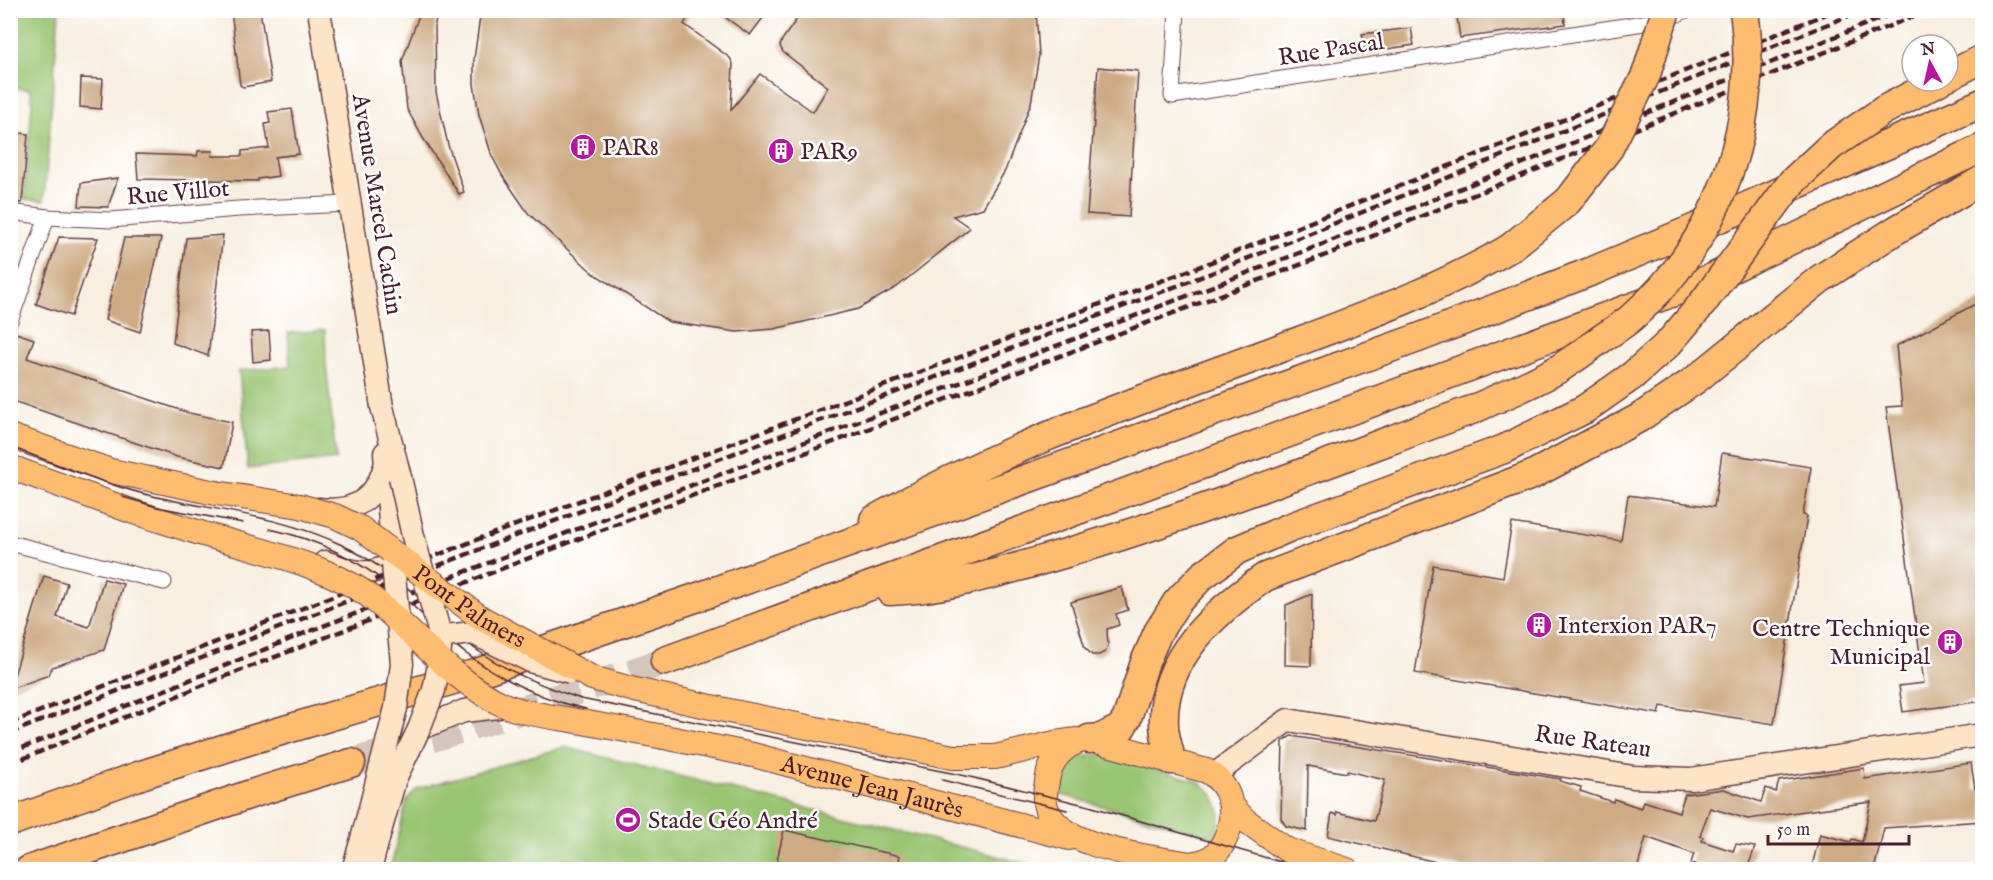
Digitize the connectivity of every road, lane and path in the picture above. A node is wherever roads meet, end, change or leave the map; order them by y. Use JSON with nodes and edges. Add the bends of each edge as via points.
{"nodes":[{"id":1,"x":319,"y":10,"type":"edge"},
{"id":2,"x":1177,"y":10,"type":"edge"},
{"id":3,"x":1666,"y":10,"type":"edge"},
{"id":4,"x":1688,"y":10,"type":"edge"},
{"id":5,"x":1744,"y":10,"type":"edge"},
{"id":6,"x":1983,"y":59,"type":"edge"},
{"id":7,"x":1960,"y":70,"type":"edge"},
{"id":8,"x":1916,"y":93,"type":"edge"},
{"id":9,"x":1983,"y":103,"type":"edge"},
{"id":10,"x":1983,"y":148,"type":"edge"},
{"id":11,"x":1983,"y":180,"type":"edge"},
{"id":12,"x":350,"y":204,"type":"junction"},
{"id":13,"x":10,"y":212,"type":"edge"},
{"id":14,"x":47,"y":217,"type":"junction"},
{"id":15,"x":10,"y":321,"type":"edge"},
{"id":16,"x":10,"y":436,"type":"edge"},
{"id":17,"x":10,"y":467,"type":"edge"},
{"id":18,"x":388,"y":475,"type":"junction"},
{"id":19,"x":304,"y":508,"type":"junction"},
{"id":20,"x":200,"y":533,"type":"junction"},
{"id":21,"x":10,"y":543,"type":"edge"},
{"id":22,"x":821,"y":552,"type":"junction"},
{"id":23,"x":401,"y":555,"type":"junction"},
{"id":24,"x":425,"y":577,"type":"junction"},
{"id":25,"x":164,"y":582,"type":"dead end"},
{"id":26,"x":855,"y":592,"type":"junction"},
{"id":27,"x":399,"y":621,"type":"junction"},
{"id":28,"x":435,"y":648,"type":"junction"},
{"id":29,"x":665,"y":661,"type":"tunnel mouth"},
{"id":30,"x":402,"y":663,"type":"junction"},
{"id":31,"x":592,"y":678,"type":"junction"},
{"id":32,"x":506,"y":706,"type":"junction"},
{"id":33,"x":729,"y":711,"type":"joint"},
{"id":34,"x":419,"y":729,"type":"junction"},
{"id":35,"x":1983,"y":735,"type":"edge"},
{"id":36,"x":1086,"y":739,"type":"junction"},
{"id":37,"x":1171,"y":760,"type":"junction"},
{"id":38,"x":351,"y":763,"type":"tunnel mouth"},
{"id":39,"x":1214,"y":775,"type":"junction"},
{"id":40,"x":1233,"y":807,"type":"junction"},
{"id":41,"x":10,"y":822,"type":"edge"},
{"id":42,"x":370,"y":839,"type":"junction"},
{"id":43,"x":1080,"y":841,"type":"junction"},
{"id":44,"x":1108,"y":848,"type":"junction"},
{"id":45,"x":29,"y":870,"type":"edge"},
{"id":46,"x":353,"y":870,"type":"edge"},
{"id":47,"x":370,"y":870,"type":"edge"},
{"id":48,"x":1184,"y":870,"type":"edge"},
{"id":49,"x":1347,"y":870,"type":"edge"}],
"edges":[{"from":1,"to":12,"type":"street","name":"Avenue Marcel Cachin"},
{"from":2,"to":4,"type":"street","name":"Rue Pascal","via":[[1172,96],[1663,20]]},
{"from":3,"to":22,"type":"highway","bridge":true,"via":[[1646,75],[1609,148],[1568,201],[1510,248],[1472,271],[1390,308],[997,457],[907,501]]},
{"from":5,"to":26,"type":"highway","bridge":true,"via":[[1748,39],[1746,101],[1736,151],[1715,208],[1686,257],[1661,289],[1630,320],[1560,368],[1474,409],[1088,546],[949,583]]},
{"from":6,"to":7,"type":"highway"},
{"from":8,"to":36,"type":"highway","bridge":true,"via":[[1831,147],[1792,182],[1668,344],[1585,409],[1504,449],[1237,550],[1202,576],[1177,602],[1158,632],[1121,728],[1101,738]]},
{"from":9,"to":22,"type":"highway","via":[[1584,274],[1418,338]]},
{"from":10,"to":26,"type":"highway","via":[[1712,278]]},
{"from":11,"to":37,"type":"highway","via":[[1820,279],[1695,380],[1639,418],[1532,475],[1265,577],[1233,599],[1202,628],[1182,657],[1168,689],[1164,724]]},
{"from":12,"to":14,"type":"street","name":"Rue Villot","via":[[111,220]]},
{"from":12,"to":18,"type":"street","name":"Avenue Marcel Cachin","via":[[382,407]]},
{"from":13,"to":14,"type":"street","name":"Rue Villot"},
{"from":14,"to":15,"type":"street"},
{"from":16,"to":19,"type":"main road","name":"Pont Palmers","bridge":true,"via":[[111,471]]},
{"from":17,"to":20,"type":"main road","name":"Avenue Jean Jaurès"},
{"from":18,"to":19,"type":"street","bridge":true,"via":[[355,506],[331,511]]},
{"from":18,"to":23,"type":"street","name":"Avenue Marcel Cachin"},
{"from":19,"to":23,"type":"main road","name":"Pont Palmers","bridge":true,"via":[[360,528]]},
{"from":20,"to":23,"type":"street","bridge":true,"via":[[284,548],[358,573],[372,572]]},
{"from":20,"to":27,"type":"main road","name":"Avenue Jean Jaurès","bridge":true,"via":[[293,561],[354,586]]},
{"from":21,"to":25,"type":"street"},
{"from":22,"to":41,"type":"highway","via":[[477,673],[144,774]]},
{"from":23,"to":24,"type":"main road","name":"Pont Palmers","bridge":true},
{"from":23,"to":27,"type":"street","name":"Avenue Marcel Cachin","bridge":true},
{"from":24,"to":28,"type":"street","bridge":true},
{"from":24,"to":31,"type":"main road","name":"Pont Palmers","bridge":true,"via":[[481,618]]},
{"from":26,"to":29,"type":"highway"},
{"from":27,"to":28,"type":"main road","name":"Avenue Jean Jaurès","bridge":true},
{"from":27,"to":30,"type":"street","name":"Avenue Marcel Cachin","bridge":true},
{"from":28,"to":30,"type":"street"},
{"from":28,"to":31,"type":"street","bridge":true,"via":[[457,634],[473,633],[533,662]]},
{"from":28,"to":32,"type":"main road","name":"Avenue Jean Jaurès","bridge":true,"via":[[467,682]]},
{"from":28,"to":34,"type":"street","bridge":true,"via":[[434,690]]},
{"from":30,"to":42,"type":"street","name":"Avenue Marcel Cachin","bridge":true},
{"from":31,"to":33,"type":"main road","name":"Pont Palmers","bridge":true},
{"from":32,"to":34,"type":"street","via":[[464,711]]},
{"from":32,"to":43,"type":"main road","name":"Avenue Jean Jaurès","bridge":true,"via":[[753,755]]},
{"from":33,"to":36,"type":"main road","name":"Avenue Jean Jaurès","via":[[953,757],[995,757]]},
{"from":34,"to":42,"type":"street","bridge":true},
{"from":35,"to":39,"type":"street","name":"Rue Rateau","via":[[1691,779],[1633,777],[1288,720]]},
{"from":36,"to":37,"type":"main road"},
{"from":36,"to":43,"type":"main road","via":[[1059,753],[1045,795],[1050,817]]},
{"from":37,"to":39,"type":"main road"},
{"from":38,"to":45,"type":"highway"},
{"from":39,"to":40,"type":"main road"},
{"from":40,"to":44,"type":"main road","via":[[1223,843],[1203,862],[1190,864]]},
{"from":40,"to":49,"type":"main road","via":[[1287,850]]},
{"from":42,"to":46,"type":"street"},
{"from":42,"to":47,"type":"street"},
{"from":43,"to":44,"type":"main road","name":"Avenue Jean Jaurès"},
{"from":44,"to":48,"type":"main road"}]}
